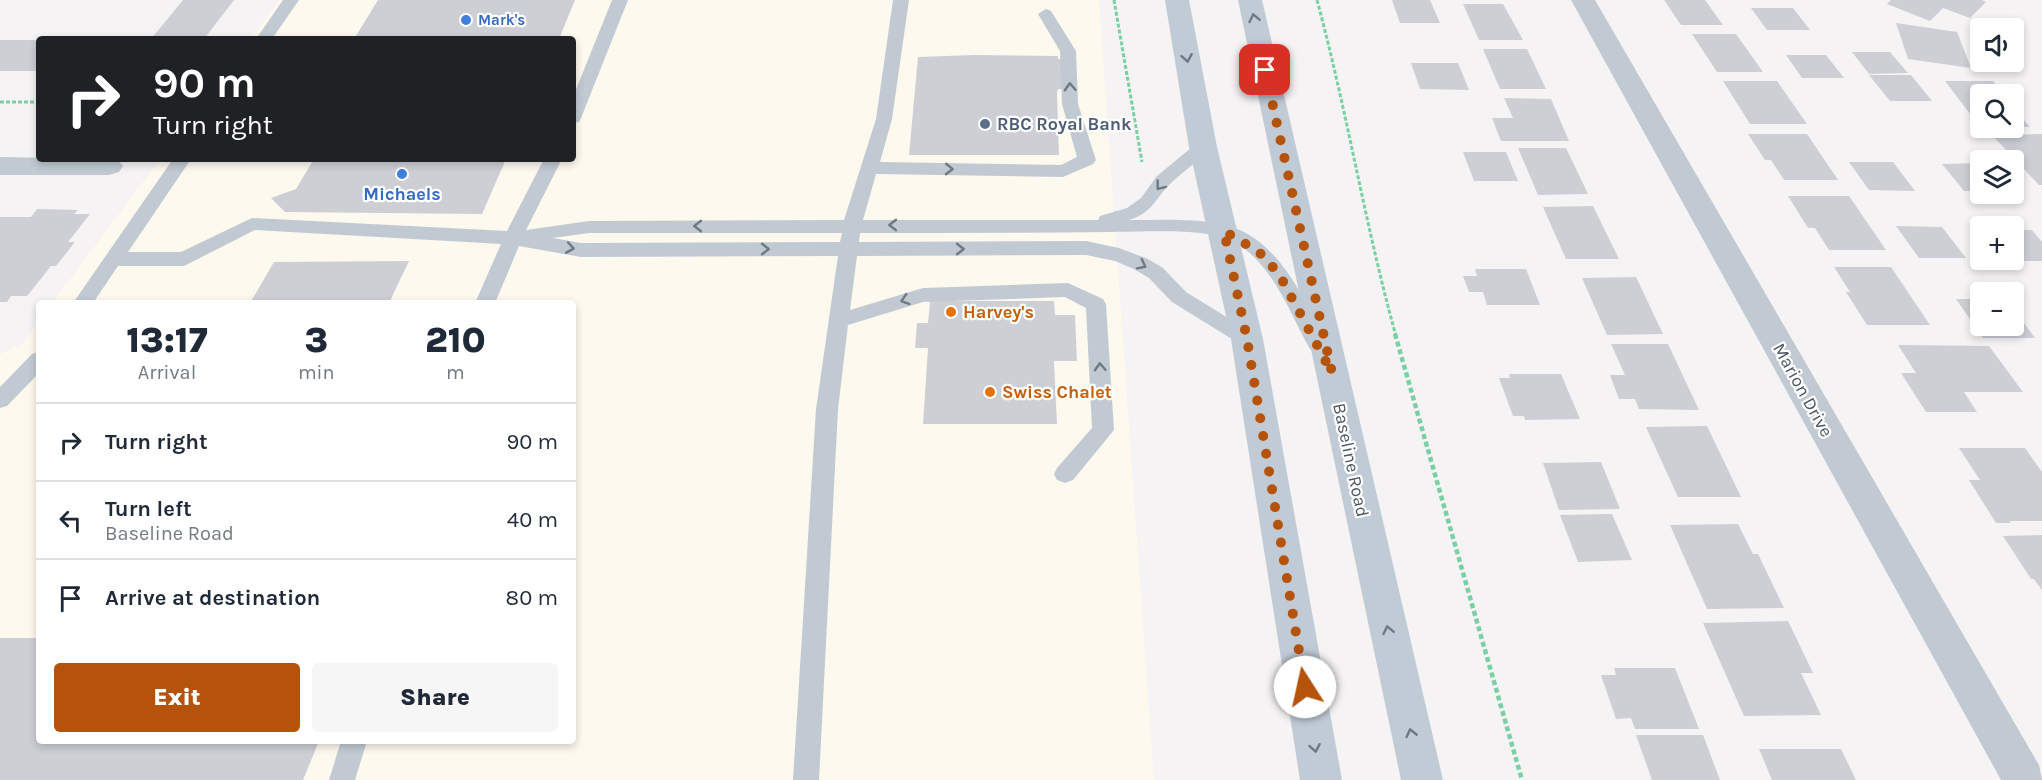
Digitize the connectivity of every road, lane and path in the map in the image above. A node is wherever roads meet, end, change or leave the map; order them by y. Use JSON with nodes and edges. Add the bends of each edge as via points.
{"nodes":[{"id":1,"x":291,"y":0,"type":"edge"},
{"id":2,"x":620,"y":0,"type":"edge"},
{"id":3,"x":901,"y":0,"type":"edge"},
{"id":4,"x":1114,"y":0,"type":"edge"},
{"id":5,"x":1177,"y":0,"type":"edge"},
{"id":6,"x":1250,"y":0,"type":"edge"},
{"id":7,"x":1317,"y":0,"type":"edge"},
{"id":8,"x":1583,"y":0,"type":"edge"},
{"id":9,"x":1046,"y":14,"type":"dead end"},
{"id":10,"x":266,"y":36,"type":"edge"},
{"id":11,"x":0,"y":102,"type":"edge"},
{"id":12,"x":36,"y":102,"type":"edge"},
{"id":13,"x":576,"y":110,"type":"edge"},
{"id":14,"x":1203,"y":147,"type":"junction"},
{"id":15,"x":180,"y":162,"type":"edge"},
{"id":16,"x":551,"y":162,"type":"edge"},
{"id":17,"x":0,"y":166,"type":"edge"},
{"id":18,"x":109,"y":166,"type":"dead end"},
{"id":19,"x":869,"y":168,"type":"junction"},
{"id":20,"x":1143,"y":168,"type":"dead end"},
{"id":21,"x":852,"y":225,"type":"junction"},
{"id":22,"x":1077,"y":226,"type":"junction"},
{"id":23,"x":1224,"y":231,"type":"junction"},
{"id":24,"x":513,"y":238,"type":"junction"},
{"id":25,"x":849,"y":249,"type":"junction"},
{"id":26,"x":113,"y":259,"type":"junction"},
{"id":27,"x":85,"y":300,"type":"edge"},
{"id":28,"x":486,"y":300,"type":"edge"},
{"id":29,"x":839,"y":321,"type":"junction"},
{"id":30,"x":1247,"y":339,"type":"junction"},
{"id":31,"x":36,"y":363,"type":"edge"},
{"id":32,"x":1332,"y":373,"type":"junction"},
{"id":33,"x":0,"y":400,"type":"edge"},
{"id":34,"x":1065,"y":474,"type":"dead end"},
{"id":35,"x":353,"y":744,"type":"edge"},
{"id":36,"x":342,"y":780,"type":"edge"},
{"id":37,"x":806,"y":780,"type":"edge"},
{"id":38,"x":1321,"y":780,"type":"edge"},
{"id":39,"x":1422,"y":780,"type":"edge"},
{"id":40,"x":1522,"y":780,"type":"edge"},
{"id":41,"x":2024,"y":780,"type":"edge"}],
"edges":[{"from":1,"to":10,"type":"lane"},
{"from":2,"to":13,"type":"lane"},
{"from":3,"to":19,"type":"lane","via":[[884,119]]},
{"from":4,"to":20,"type":"path"},
{"from":5,"to":14,"type":"main road","one_way":true},
{"from":32,"to":6,"type":"main road","name":"Baseline Road","one_way":true},
{"from":7,"to":40,"type":"path","via":[[1383,290]]},
{"from":8,"to":41,"type":"street","name":"Marion Drive"},
{"from":19,"to":9,"type":"lane","one_way":true,"via":[[1063,171],[1087,160],[1070,104],[1068,51]]},
{"from":11,"to":12,"type":"path"},
{"from":14,"to":22,"type":"lane","one_way":true,"via":[[1163,180],[1148,202],[1133,212]]},
{"from":14,"to":23,"type":"main road"},
{"from":15,"to":26,"type":"lane"},
{"from":16,"to":24,"type":"lane"},
{"from":17,"to":18,"type":"street"},
{"from":19,"to":21,"type":"lane"},
{"from":22,"to":21,"type":"lane","one_way":true},
{"from":21,"to":24,"type":"lane","one_way":true,"via":[[589,226]]},
{"from":21,"to":25,"type":"lane"},
{"from":22,"to":23,"type":"lane"},
{"from":23,"to":30,"type":"main road"},
{"from":23,"to":32,"type":"lane","via":[[1259,252],[1279,274]]},
{"from":24,"to":25,"type":"lane","one_way":true,"via":[[581,250]]},
{"from":24,"to":26,"type":"lane","via":[[252,224],[184,259]]},
{"from":24,"to":28,"type":"lane"},
{"from":25,"to":29,"type":"lane"},
{"from":25,"to":30,"type":"lane","one_way":true,"via":[[1086,248],[1119,255],[1156,273],[1179,297]]},
{"from":26,"to":27,"type":"lane"},
{"from":34,"to":29,"type":"lane","one_way":true,"via":[[1104,430],[1096,304],[1068,290],[923,295]]},
{"from":29,"to":37,"type":"lane","via":[[827,409]]},
{"from":30,"to":38,"type":"main road","one_way":true},
{"from":31,"to":33,"type":"lane"},
{"from":39,"to":32,"type":"main road","name":"Baseline Road","one_way":true},
{"from":35,"to":36,"type":"lane"}]}
